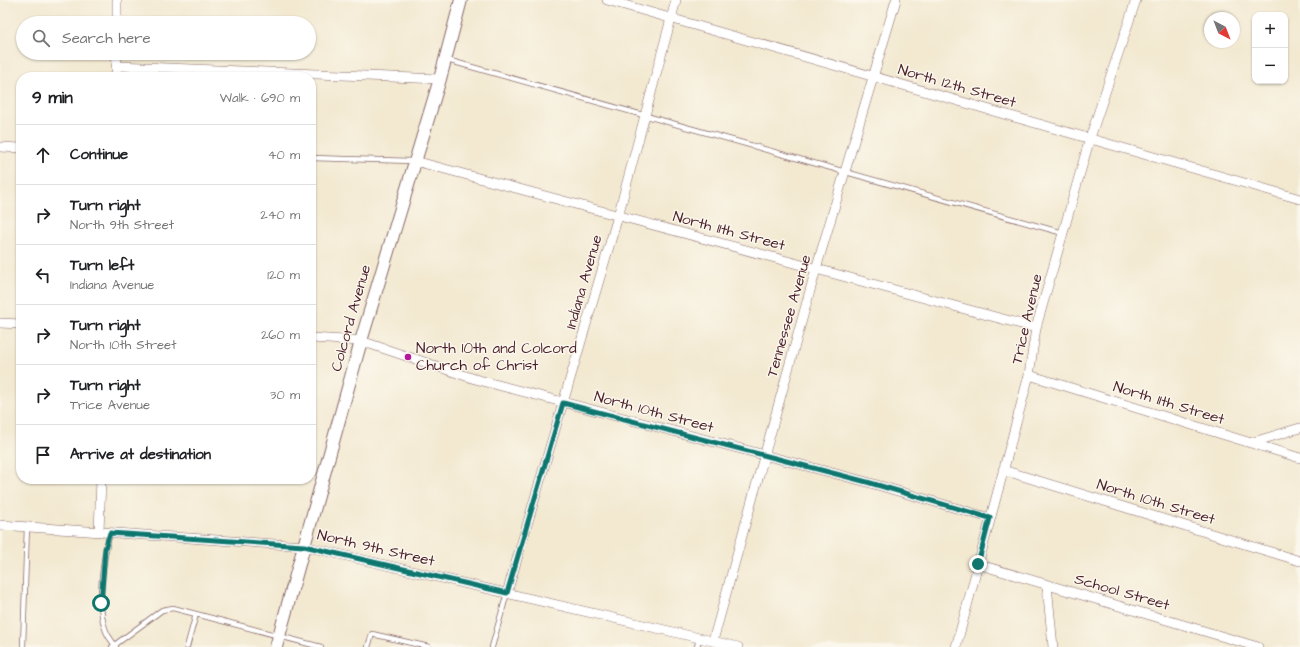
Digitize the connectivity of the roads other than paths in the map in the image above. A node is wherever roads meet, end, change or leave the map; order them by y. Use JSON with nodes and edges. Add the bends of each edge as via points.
{"nodes":[{"id":1,"x":117,"y":0,"type":"edge"},
{"id":2,"x":461,"y":0,"type":"edge"},
{"id":3,"x":607,"y":0,"type":"edge"},
{"id":4,"x":676,"y":0,"type":"edge"},
{"id":5,"x":896,"y":0,"type":"edge"},
{"id":6,"x":1136,"y":0,"type":"edge"},
{"id":7,"x":117,"y":16,"type":"edge"},
{"id":8,"x":671,"y":18,"type":"junction"},
{"id":9,"x":117,"y":60,"type":"edge"},
{"id":10,"x":445,"y":60,"type":"junction"},
{"id":11,"x":117,"y":66,"type":"junction"},
{"id":12,"x":116,"y":72,"type":"edge"},
{"id":13,"x":266,"y":72,"type":"edge"},
{"id":14,"x":316,"y":74,"type":"edge"},
{"id":15,"x":873,"y":76,"type":"junction"},
{"id":16,"x":440,"y":79,"type":"junction"},
{"id":17,"x":645,"y":116,"type":"junction"},
{"id":18,"x":1090,"y":138,"type":"junction"},
{"id":19,"x":0,"y":147,"type":"edge"},
{"id":20,"x":16,"y":148,"type":"edge"},
{"id":21,"x":316,"y":158,"type":"edge"},
{"id":22,"x":415,"y":161,"type":"junction"},
{"id":23,"x":845,"y":171,"type":"junction"},
{"id":24,"x":1300,"y":199,"type":"edge"},
{"id":25,"x":618,"y":216,"type":"junction"},
{"id":26,"x":1063,"y":233,"type":"junction"},
{"id":27,"x":816,"y":269,"type":"junction"},
{"id":28,"x":0,"y":323,"type":"edge"},
{"id":29,"x":16,"y":324,"type":"edge"},
{"id":30,"x":1036,"y":328,"type":"junction"},
{"id":31,"x":316,"y":338,"type":"edge"},
{"id":32,"x":361,"y":341,"type":"junction"},
{"id":33,"x":1029,"y":375,"type":"junction"},
{"id":34,"x":563,"y":403,"type":"junction"},
{"id":35,"x":1300,"y":428,"type":"edge"},
{"id":36,"x":1250,"y":443,"type":"junction"},
{"id":37,"x":764,"y":456,"type":"junction"},
{"id":38,"x":1300,"y":458,"type":"edge"},
{"id":39,"x":1003,"y":470,"type":"junction"},
{"id":40,"x":101,"y":484,"type":"edge"},
{"id":41,"x":990,"y":518,"type":"junction"},
{"id":42,"x":0,"y":526,"type":"edge"},
{"id":43,"x":27,"y":526,"type":"junction"},
{"id":44,"x":100,"y":532,"type":"junction"},
{"id":45,"x":110,"y":533,"type":"junction"},
{"id":46,"x":304,"y":546,"type":"junction"},
{"id":47,"x":1300,"y":561,"type":"edge"},
{"id":48,"x":978,"y":564,"type":"junction"},
{"id":49,"x":1047,"y":585,"type":"junction"},
{"id":50,"x":507,"y":593,"type":"junction"},
{"id":51,"x":196,"y":614,"type":"junction"},
{"id":52,"x":278,"y":641,"type":"edge"},
{"id":53,"x":713,"y":641,"type":"junction"},
{"id":54,"x":698,"y":642,"type":"edge"},
{"id":55,"x":114,"y":646,"type":"edge"},
{"id":56,"x":23,"y":647,"type":"edge"},
{"id":57,"x":187,"y":647,"type":"edge"},
{"id":58,"x":321,"y":647,"type":"edge"},
{"id":59,"x":368,"y":647,"type":"edge"},
{"id":60,"x":429,"y":647,"type":"edge"},
{"id":61,"x":492,"y":647,"type":"edge"},
{"id":62,"x":738,"y":647,"type":"edge"},
{"id":63,"x":956,"y":647,"type":"edge"},
{"id":64,"x":1053,"y":647,"type":"edge"},
{"id":65,"x":1258,"y":647,"type":"edge"}],
"edges":[{"from":1,"to":7,"type":"street"},
{"from":2,"to":10,"type":"street","name":"Colcord Avenue"},
{"from":3,"to":8,"type":"street","name":"North 12th Street"},
{"from":4,"to":8,"type":"street","name":"Indiana Avenue"},
{"from":5,"to":15,"type":"street","name":"Tennessee Avenue"},
{"from":6,"to":18,"type":"street","name":"Trice Avenue"},
{"from":8,"to":15,"type":"street","name":"North 12th Street"},
{"from":8,"to":17,"type":"street","name":"Indiana Avenue"},
{"from":9,"to":11,"type":"street"},
{"from":10,"to":16,"type":"street","name":"Colcord Avenue"},
{"from":10,"to":17,"type":"lane"},
{"from":11,"to":12,"type":"street"},
{"from":11,"to":13,"type":"street"},
{"from":14,"to":16,"type":"street"},
{"from":15,"to":18,"type":"street","name":"North 12th Street"},
{"from":15,"to":23,"type":"street","name":"Tennessee Avenue"},
{"from":16,"to":22,"type":"street","name":"Colcord Avenue"},
{"from":17,"to":23,"type":"lane"},
{"from":17,"to":25,"type":"street","name":"Indiana Avenue"},
{"from":18,"to":24,"type":"street","name":"North 12th Street"},
{"from":18,"to":26,"type":"street","name":"Trice Avenue"},
{"from":19,"to":20,"type":"street"},
{"from":21,"to":22,"type":"lane"},
{"from":22,"to":25,"type":"street","name":"North 11th Street"},
{"from":22,"to":32,"type":"street","name":"Colcord Avenue"},
{"from":23,"to":26,"type":"lane"},
{"from":23,"to":27,"type":"street","name":"Tennessee Avenue"},
{"from":25,"to":27,"type":"street","name":"North 11th Street"},
{"from":25,"to":34,"type":"street","name":"Indiana Avenue"},
{"from":26,"to":30,"type":"street","name":"Trice Avenue"},
{"from":27,"to":30,"type":"street","name":"North 11th Street"},
{"from":27,"to":37,"type":"street","name":"Tennessee Avenue"},
{"from":28,"to":29,"type":"street"},
{"from":30,"to":33,"type":"street","name":"Trice Avenue"},
{"from":31,"to":32,"type":"street","name":"North 10th Street"},
{"from":32,"to":34,"type":"street","name":"North 10th Street","via":[[475,379]]},
{"from":32,"to":46,"type":"street","name":"Colcord Avenue"},
{"from":33,"to":36,"type":"street","name":"North 11th Street"},
{"from":33,"to":39,"type":"street","name":"Trice Avenue"},
{"from":34,"to":37,"type":"street","name":"North 10th Street"},
{"from":34,"to":50,"type":"street","name":"Indiana Avenue"},
{"from":35,"to":36,"type":"street"},
{"from":36,"to":38,"type":"street","name":"North 11th Street"},
{"from":37,"to":41,"type":"street","name":"North 10th Street","via":[[867,482]]},
{"from":37,"to":53,"type":"street","name":"Tennessee Avenue"},
{"from":39,"to":41,"type":"street","name":"Trice Avenue"},
{"from":39,"to":47,"type":"street","name":"North 10th Street"},
{"from":40,"to":44,"type":"street"},
{"from":41,"to":48,"type":"street","name":"Trice Avenue"},
{"from":42,"to":43,"type":"street","name":"North 9th Street"},
{"from":43,"to":44,"type":"street","name":"North 9th Street"},
{"from":43,"to":56,"type":"lane"},
{"from":44,"to":45,"type":"street","name":"North 9th Street"},
{"from":45,"to":46,"type":"street","name":"North 9th Street"},
{"from":45,"to":55,"type":"lane","via":[[105,549],[101,610],[106,632]]},
{"from":46,"to":50,"type":"street","name":"North 9th Street"},
{"from":46,"to":52,"type":"street","name":"Colcord Avenue"},
{"from":48,"to":49,"type":"street","name":"School Street"},
{"from":48,"to":63,"type":"street","name":"Trice Avenue"},
{"from":49,"to":64,"type":"street"},
{"from":49,"to":65,"type":"street","name":"School Street"},
{"from":50,"to":54,"type":"street","name":"North 9th Street"},
{"from":50,"to":61,"type":"lane"},
{"from":51,"to":52,"type":"lane"},
{"from":51,"to":55,"type":"lane","via":[[173,608],[162,610]]},
{"from":51,"to":57,"type":"lane"},
{"from":52,"to":58,"type":"lane"},
{"from":53,"to":54,"type":"street","name":"North 9th Street"},
{"from":53,"to":62,"type":"street","name":"North 9th Street"},
{"from":59,"to":60,"type":"lane","via":[[372,634]]}]}
